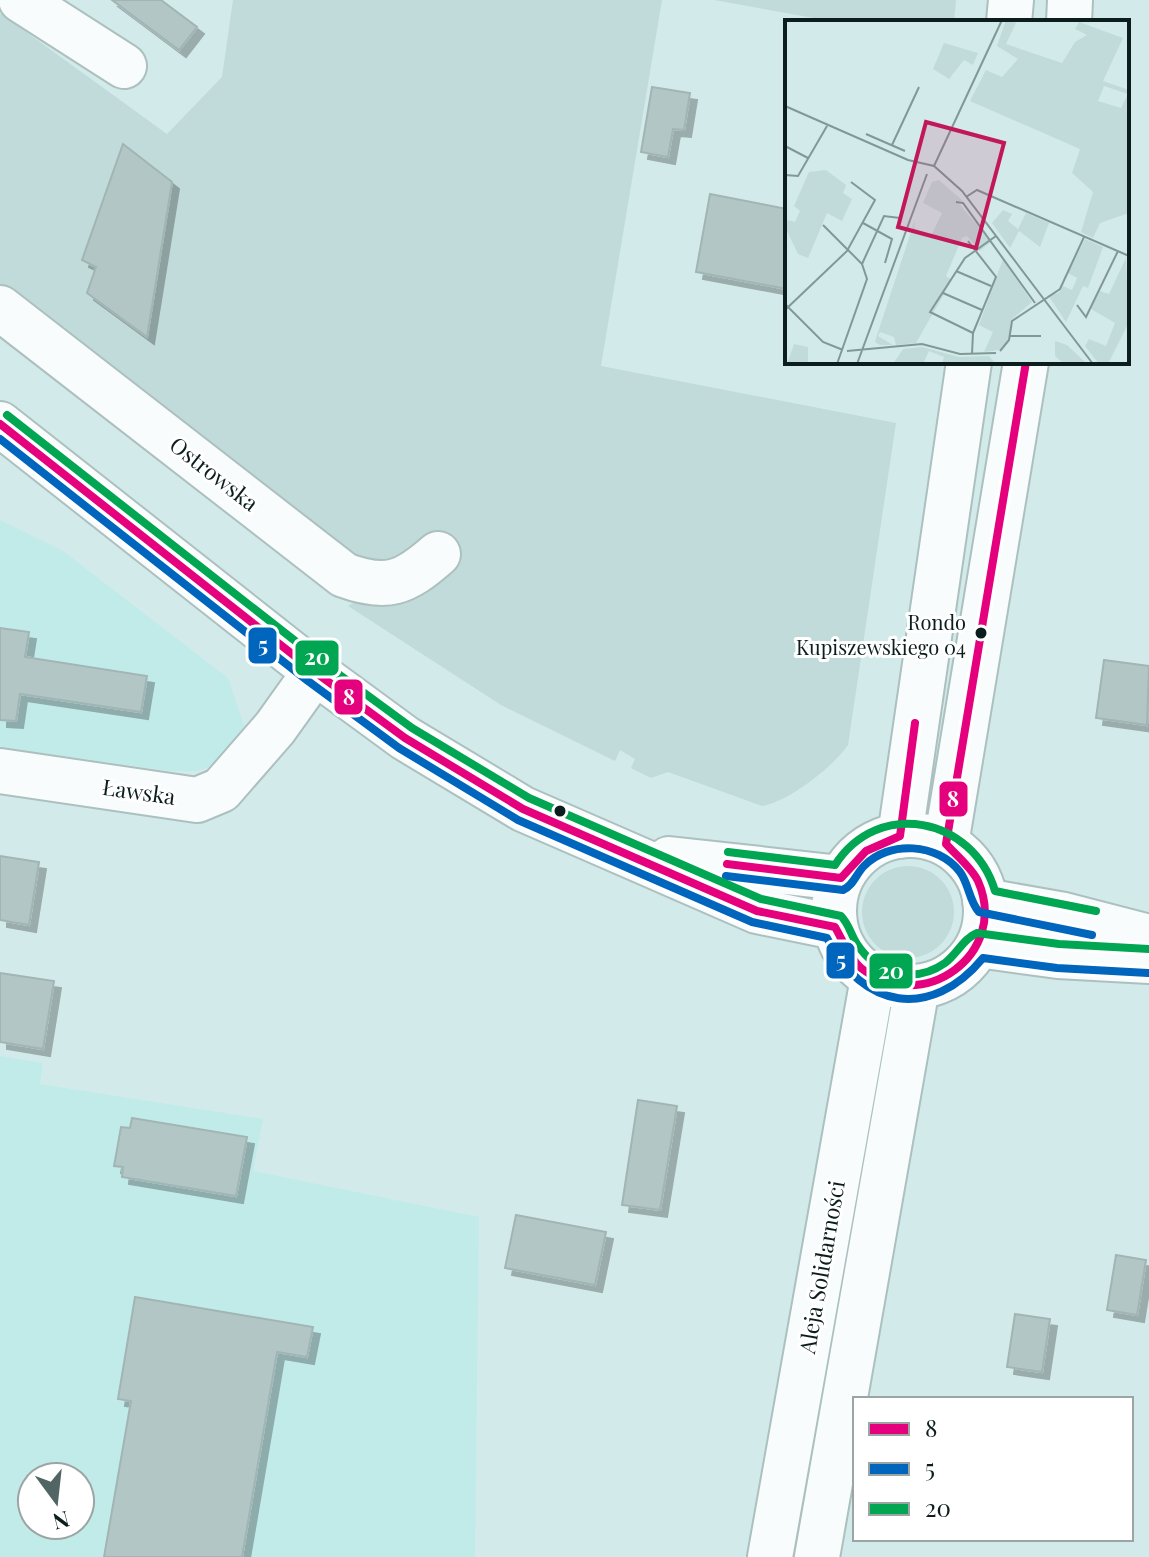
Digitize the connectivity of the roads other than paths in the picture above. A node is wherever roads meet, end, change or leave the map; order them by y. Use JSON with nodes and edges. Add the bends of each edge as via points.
{"nodes":[{"id":1,"x":21,"y":0,"type":"edge"},
{"id":2,"x":1011,"y":0,"type":"edge"},
{"id":3,"x":1070,"y":0,"type":"edge"},
{"id":4,"x":1009,"y":20,"type":"edge"},
{"id":5,"x":1069,"y":20,"type":"edge"},
{"id":6,"x":124,"y":66,"type":"dead end"},
{"id":7,"x":0,"y":308,"type":"edge"},
{"id":8,"x":969,"y":364,"type":"edge"},
{"id":9,"x":1026,"y":364,"type":"edge"},
{"id":10,"x":0,"y":424,"type":"edge"},
{"id":11,"x":438,"y":554,"type":"dead end"},
{"id":12,"x":315,"y":672,"type":"junction"},
{"id":13,"x":0,"y":771,"type":"edge"},
{"id":14,"x":900,"y":836,"type":"junction"},
{"id":15,"x":946,"y":844,"type":"junction"},
{"id":16,"x":631,"y":856,"type":"junction"},
{"id":17,"x":841,"y":878,"type":"junction"},
{"id":18,"x":985,"y":901,"type":"junction"},
{"id":19,"x":835,"y":927,"type":"junction"},
{"id":20,"x":1149,"y":937,"type":"edge"},
{"id":21,"x":978,"y":945,"type":"junction"},
{"id":22,"x":1149,"y":961,"type":"edge"},
{"id":23,"x":873,"y":978,"type":"junction"},
{"id":24,"x":917,"y":987,"type":"junction"},
{"id":25,"x":770,"y":1557,"type":"edge"},
{"id":26,"x":817,"y":1557,"type":"edge"}],
"edges":[{"from":1,"to":6,"type":"main road"},
{"from":2,"to":4,"type":"main road"},
{"from":3,"to":5,"type":"main road"},
{"from":7,"to":11,"type":"main road","name":"Ostrowska","via":[[344,575],[368,584],[394,583]]},
{"from":8,"to":14,"type":"main road"},
{"from":9,"to":15,"type":"main road"},
{"from":10,"to":12,"type":"main road"},
{"from":12,"to":13,"type":"main road","name":"Ławska","via":[[221,790],[197,800]]},
{"from":12,"to":16,"type":"main road","via":[[405,738],[523,809]]},
{"from":14,"to":15,"type":"main road"},
{"from":14,"to":17,"type":"main road","via":[[876,843],[856,857]]},
{"from":15,"to":18,"type":"main road","via":[[979,879]]},
{"from":16,"to":17,"type":"main road"},
{"from":16,"to":19,"type":"main road","via":[[757,911]]},
{"from":17,"to":19,"type":"main road","via":[[834,902]]},
{"from":18,"to":20,"type":"main road"},
{"from":18,"to":21,"type":"main road"},
{"from":19,"to":23,"type":"main road","via":[[856,965]]},
{"from":21,"to":22,"type":"main road"},
{"from":21,"to":24,"type":"main road","via":[[953,974]]},
{"from":23,"to":24,"type":"main road"},
{"from":23,"to":25,"type":"main road","name":"Aleja Solidarności"},
{"from":24,"to":26,"type":"main road","name":"Aleja Solidarności"}]}
